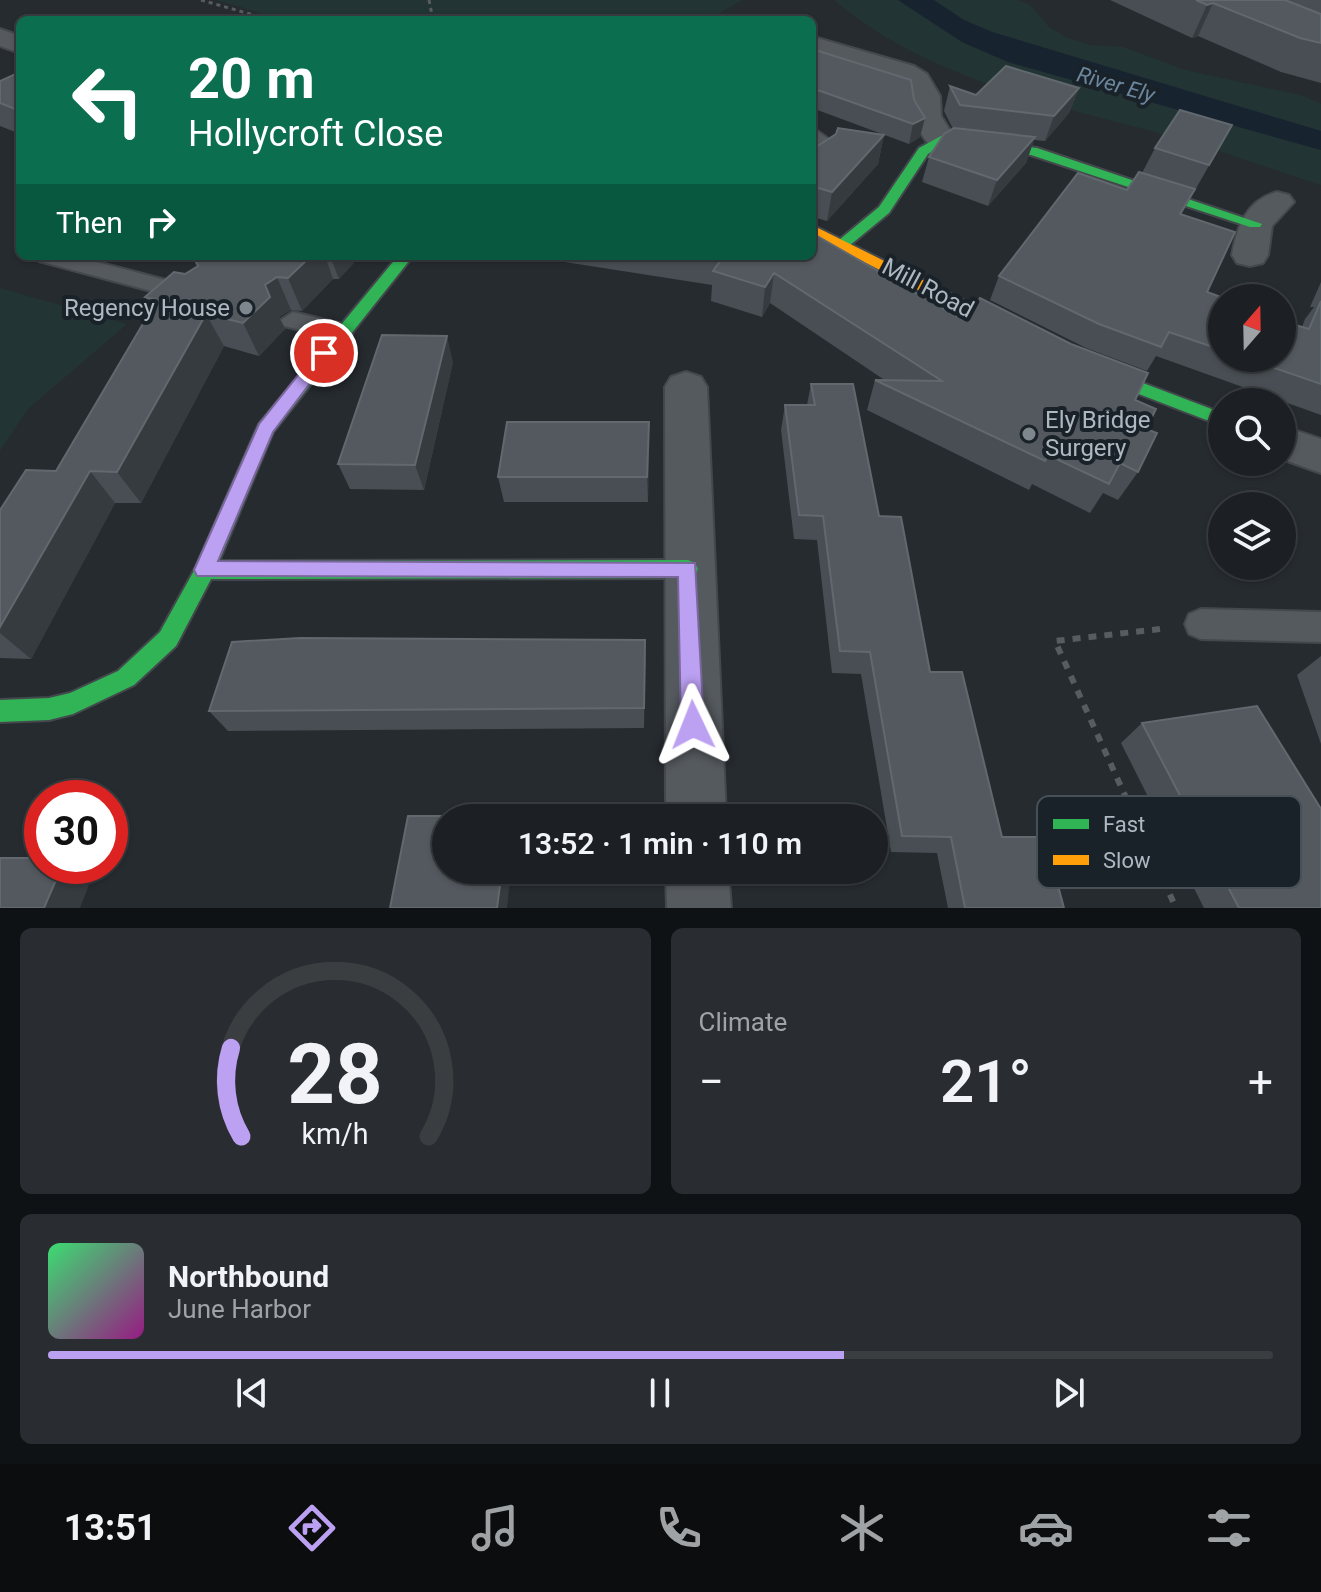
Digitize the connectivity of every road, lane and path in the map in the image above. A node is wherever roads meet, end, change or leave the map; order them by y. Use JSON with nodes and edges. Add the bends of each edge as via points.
{"nodes":[{"id":1,"x":201,"y":0,"type":"edge"},
{"id":2,"x":257,"y":16,"type":"edge"},
{"id":3,"x":817,"y":46,"type":"dead end"},
{"id":4,"x":816,"y":136,"type":"edge"},
{"id":5,"x":941,"y":140,"type":"junction"},
{"id":6,"x":816,"y":163,"type":"edge"},
{"id":7,"x":1261,"y":227,"type":"dead end"},
{"id":8,"x":816,"y":231,"type":"edge"},
{"id":9,"x":844,"y":243,"type":"junction"},
{"id":10,"x":62,"y":260,"type":"edge"},
{"id":11,"x":403,"y":260,"type":"edge"},
{"id":12,"x":201,"y":296,"type":"edge"},
{"id":13,"x":293,"y":320,"type":"dead end"},
{"id":14,"x":341,"y":332,"type":"junction"},
{"id":15,"x":1042,"y":347,"type":"edge"},
{"id":16,"x":1071,"y":361,"type":"edge"},
{"id":17,"x":686,"y":387,"type":"dead end"},
{"id":18,"x":1208,"y":415,"type":"edge"},
{"id":19,"x":1296,"y":447,"type":"edge"},
{"id":20,"x":1321,"y":456,"type":"edge"},
{"id":21,"x":688,"y":569,"type":"junction"},
{"id":22,"x":205,"y":570,"type":"junction"},
{"id":23,"x":1201,"y":624,"type":"joint"},
{"id":24,"x":1321,"y":627,"type":"edge"},
{"id":25,"x":0,"y":711,"type":"edge"},
{"id":26,"x":1125,"y":796,"type":"edge"},
{"id":27,"x":696,"y":804,"type":"edge"},
{"id":28,"x":698,"y":884,"type":"edge"},
{"id":29,"x":1167,"y":888,"type":"edge"},
{"id":30,"x":699,"y":908,"type":"edge"},
{"id":31,"x":1176,"y":908,"type":"edge"}],
"edges":[{"from":1,"to":2,"type":"path"},
{"from":3,"to":5,"type":"street","via":[[917,80],[924,87],[926,116]]},
{"from":4,"to":6,"type":"lane","via":[[824,143]]},
{"from":5,"to":7,"type":"street","via":[[1033,151]]},
{"from":5,"to":9,"type":"street","via":[[923,151],[884,210]]},
{"from":8,"to":9,"type":"street","name":"Mill Road"},
{"from":9,"to":15,"type":"street","name":"Mill Road"},
{"from":10,"to":12,"type":"lane"},
{"from":11,"to":14,"type":"street"},
{"from":13,"to":14,"type":"lane"},
{"from":14,"to":22,"type":"street","via":[[265,429]]},
{"from":16,"to":18,"type":"street"},
{"from":17,"to":21,"type":"street"},
{"from":19,"to":20,"type":"street"},
{"from":21,"to":22,"type":"street"},
{"from":21,"to":27,"type":"street"},
{"from":22,"to":25,"type":"street","via":[[168,639],[126,678],[73,703]]},
{"from":23,"to":24,"type":"lane"},
{"from":23,"to":26,"type":"path","via":[[1055,641]]},
{"from":28,"to":30,"type":"street"},
{"from":29,"to":31,"type":"path"}]}
